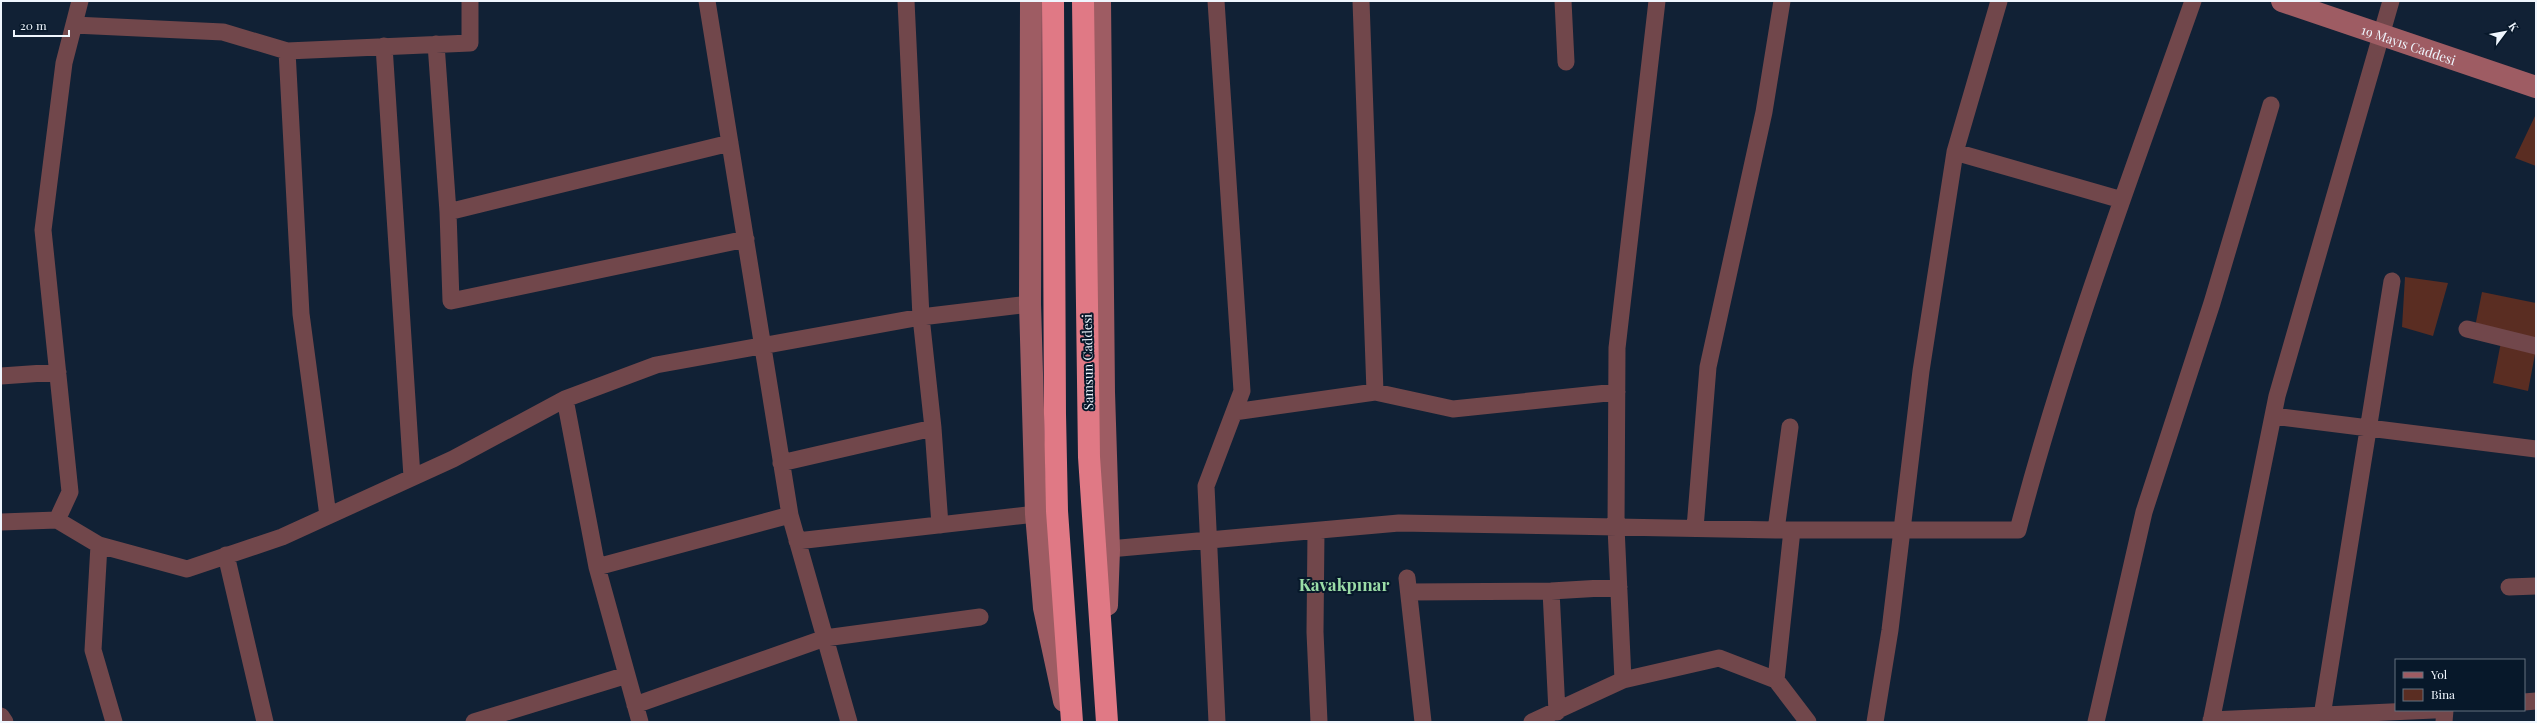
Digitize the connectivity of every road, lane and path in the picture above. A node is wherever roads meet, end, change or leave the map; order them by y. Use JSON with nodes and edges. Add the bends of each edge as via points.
{"nodes":[{"id":1,"x":80,"y":1,"type":"edge"},
{"id":2,"x":470,"y":1,"type":"edge"},
{"id":3,"x":708,"y":1,"type":"edge"},
{"id":4,"x":906,"y":1,"type":"edge"},
{"id":5,"x":1031,"y":1,"type":"edge"},
{"id":6,"x":1053,"y":1,"type":"edge"},
{"id":7,"x":1083,"y":1,"type":"edge"},
{"id":8,"x":1100,"y":1,"type":"edge"},
{"id":9,"x":1216,"y":1,"type":"edge"},
{"id":10,"x":1361,"y":1,"type":"edge"},
{"id":11,"x":1563,"y":1,"type":"edge"},
{"id":12,"x":1657,"y":1,"type":"edge"},
{"id":13,"x":1782,"y":1,"type":"edge"},
{"id":14,"x":1999,"y":1,"type":"edge"},
{"id":15,"x":2193,"y":1,"type":"edge"},
{"id":16,"x":2282,"y":1,"type":"edge"},
{"id":17,"x":2391,"y":1,"type":"edge"},
{"id":18,"x":74,"y":25,"type":"junction"},
{"id":19,"x":2380,"y":34,"type":"junction"},
{"id":20,"x":436,"y":44,"type":"junction"},
{"id":21,"x":384,"y":46,"type":"junction"},
{"id":22,"x":287,"y":51,"type":"junction"},
{"id":23,"x":1566,"y":62,"type":"dead end"},
{"id":24,"x":2536,"y":88,"type":"edge"},
{"id":25,"x":2271,"y":105,"type":"dead end"},
{"id":26,"x":730,"y":143,"type":"junction"},
{"id":27,"x":1955,"y":152,"type":"junction"},
{"id":28,"x":2122,"y":200,"type":"junction"},
{"id":29,"x":448,"y":212,"type":"junction"},
{"id":30,"x":746,"y":239,"type":"junction"},
{"id":31,"x":2392,"y":282,"type":"dead end"},
{"id":32,"x":1030,"y":304,"type":"junction"},
{"id":33,"x":921,"y":317,"type":"junction"},
{"id":34,"x":2467,"y":330,"type":"dead end"},
{"id":35,"x":2536,"y":346,"type":"edge"},
{"id":36,"x":763,"y":348,"type":"junction"},
{"id":37,"x":58,"y":372,"type":"junction"},
{"id":38,"x":1,"y":376,"type":"edge"},
{"id":39,"x":1375,"y":392,"type":"junction"},
{"id":40,"x":1617,"y":392,"type":"junction"},
{"id":41,"x":565,"y":399,"type":"junction"},
{"id":42,"x":1234,"y":412,"type":"junction"},
{"id":43,"x":2273,"y":416,"type":"junction"},
{"id":44,"x":1790,"y":427,"type":"dead end"},
{"id":45,"x":933,"y":428,"type":"junction"},
{"id":46,"x":2368,"y":429,"type":"junction"},
{"id":47,"x":2536,"y":449,"type":"edge"},
{"id":48,"x":781,"y":463,"type":"junction"},
{"id":49,"x":412,"y":477,"type":"junction"},
{"id":50,"x":1036,"y":514,"type":"junction"},
{"id":51,"x":790,"y":515,"type":"junction"},
{"id":52,"x":328,"y":516,"type":"junction"},
{"id":53,"x":58,"y":520,"type":"junction"},
{"id":54,"x":1,"y":522,"type":"edge"},
{"id":55,"x":940,"y":525,"type":"junction"},
{"id":56,"x":1616,"y":527,"type":"junction"},
{"id":57,"x":1695,"y":528,"type":"junction"},
{"id":58,"x":1784,"y":530,"type":"junction"},
{"id":59,"x":1316,"y":531,"type":"junction"},
{"id":60,"x":1902,"y":531,"type":"junction"},
{"id":61,"x":797,"y":541,"type":"junction"},
{"id":62,"x":1208,"y":541,"type":"junction"},
{"id":63,"x":99,"y":544,"type":"junction"},
{"id":64,"x":1101,"y":550,"type":"junction"},
{"id":65,"x":226,"y":555,"type":"junction"},
{"id":66,"x":597,"y":567,"type":"junction"},
{"id":67,"x":2536,"y":586,"type":"edge"},
{"id":68,"x":1619,"y":587,"type":"junction"},
{"id":69,"x":2509,"y":587,"type":"dead end"},
{"id":70,"x":1551,"y":591,"type":"junction"},
{"id":71,"x":980,"y":617,"type":"dead end"},
{"id":72,"x":825,"y":638,"type":"junction"},
{"id":73,"x":627,"y":675,"type":"junction"},
{"id":74,"x":1623,"y":680,"type":"junction"},
{"id":75,"x":1776,"y":680,"type":"junction"},
{"id":76,"x":2536,"y":701,"type":"edge"},
{"id":77,"x":2525,"y":702,"type":"edge"},
{"id":78,"x":635,"y":705,"type":"junction"},
{"id":79,"x":2421,"y":711,"type":"edge"},
{"id":80,"x":2445,"y":711,"type":"edge"},
{"id":81,"x":1557,"y":712,"type":"junction"},
{"id":82,"x":1,"y":716,"type":"edge"},
{"id":83,"x":2321,"y":719,"type":"edge"},
{"id":84,"x":2211,"y":721,"type":"edge"},
{"id":85,"x":5,"y":722,"type":"edge"},
{"id":86,"x":114,"y":722,"type":"edge"},
{"id":87,"x":265,"y":722,"type":"edge"},
{"id":88,"x":474,"y":722,"type":"edge"},
{"id":89,"x":640,"y":722,"type":"edge"},
{"id":90,"x":849,"y":722,"type":"edge"},
{"id":91,"x":1068,"y":722,"type":"edge"},
{"id":92,"x":1072,"y":722,"type":"edge"},
{"id":93,"x":1107,"y":722,"type":"edge"},
{"id":94,"x":1217,"y":722,"type":"edge"},
{"id":95,"x":1319,"y":722,"type":"edge"},
{"id":96,"x":1423,"y":722,"type":"edge"},
{"id":97,"x":1536,"y":722,"type":"edge"},
{"id":98,"x":1808,"y":722,"type":"edge"},
{"id":99,"x":1875,"y":722,"type":"edge"},
{"id":100,"x":2096,"y":722,"type":"edge"},
{"id":101,"x":2444,"y":722,"type":"edge"}],
"edges":[{"from":1,"to":18,"type":"street"},
{"from":2,"to":20,"type":"street","via":[[470,43]]},
{"from":3,"to":26,"type":"street"},
{"from":4,"to":33,"type":"street"},
{"from":5,"to":32,"type":"street"},
{"from":6,"to":92,"type":"highway","via":[[1057,511]]},
{"from":7,"to":64,"type":"highway","name":"Samsun Caddesi","via":[[1086,320]]},
{"from":8,"to":64,"type":"street","via":[[1104,392]]},
{"from":9,"to":42,"type":"street","via":[[1242,391]]},
{"from":10,"to":39,"type":"street"},
{"from":11,"to":23,"type":"street"},
{"from":12,"to":40,"type":"street","via":[[1617,348]]},
{"from":13,"to":57,"type":"street","via":[[1764,112],[1708,367]]},
{"from":14,"to":27,"type":"street"},
{"from":15,"to":28,"type":"street"},
{"from":16,"to":19,"type":"street","name":"19 Mayıs Caddesi"},
{"from":17,"to":19,"type":"street"},
{"from":18,"to":22,"type":"street","via":[[223,32]]},
{"from":18,"to":37,"type":"street","via":[[64,63],[43,230]]},
{"from":19,"to":24,"type":"street","name":"19 Mayıs Caddesi"},
{"from":19,"to":43,"type":"street"},
{"from":20,"to":21,"type":"street"},
{"from":20,"to":29,"type":"street"},
{"from":21,"to":22,"type":"street"},
{"from":21,"to":49,"type":"street"},
{"from":22,"to":52,"type":"street","via":[[301,314]]},
{"from":25,"to":100,"type":"street","via":[[2212,303],[2144,512]]},
{"from":26,"to":29,"type":"street"},
{"from":26,"to":30,"type":"street"},
{"from":27,"to":28,"type":"street"},
{"from":27,"to":60,"type":"street","via":[[1921,371]]},
{"from":28,"to":60,"type":"street","via":[[2042,436],[2018,530]]},
{"from":29,"to":30,"type":"street","via":[[451,302]]},
{"from":30,"to":36,"type":"street"},
{"from":31,"to":46,"type":"street"},
{"from":32,"to":33,"type":"street"},
{"from":32,"to":50,"type":"street"},
{"from":33,"to":36,"type":"street"},
{"from":33,"to":45,"type":"street"},
{"from":34,"to":35,"type":"street"},
{"from":36,"to":41,"type":"street","via":[[656,365]]},
{"from":36,"to":48,"type":"street"},
{"from":37,"to":38,"type":"street"},
{"from":37,"to":53,"type":"street","via":[[70,492]]},
{"from":39,"to":40,"type":"street","via":[[1453,409]]},
{"from":39,"to":42,"type":"street"},
{"from":40,"to":56,"type":"street"},
{"from":41,"to":49,"type":"street","via":[[453,459]]},
{"from":41,"to":66,"type":"street"},
{"from":42,"to":62,"type":"street","via":[[1206,486]]},
{"from":43,"to":46,"type":"street"},
{"from":43,"to":84,"type":"street"},
{"from":44,"to":58,"type":"street"},
{"from":45,"to":48,"type":"street"},
{"from":45,"to":55,"type":"street"},
{"from":46,"to":47,"type":"street"},
{"from":46,"to":83,"type":"street"},
{"from":48,"to":51,"type":"street"},
{"from":49,"to":52,"type":"street"},
{"from":50,"to":55,"type":"street"},
{"from":50,"to":91,"type":"street","via":[[1044,608]]},
{"from":51,"to":61,"type":"street"},
{"from":51,"to":66,"type":"street"},
{"from":52,"to":65,"type":"street","via":[[282,536]]},
{"from":53,"to":54,"type":"street"},
{"from":53,"to":63,"type":"street"},
{"from":55,"to":61,"type":"street"},
{"from":56,"to":57,"type":"street"},
{"from":56,"to":59,"type":"street","via":[[1399,522]]},
{"from":56,"to":68,"type":"street"},
{"from":57,"to":58,"type":"street"},
{"from":58,"to":60,"type":"street"},
{"from":58,"to":75,"type":"street"},
{"from":59,"to":62,"type":"street"},
{"from":59,"to":95,"type":"street","via":[[1315,632]]},
{"from":60,"to":99,"type":"street"},
{"from":61,"to":72,"type":"street"},
{"from":62,"to":64,"type":"street"},
{"from":62,"to":94,"type":"street"},
{"from":63,"to":65,"type":"street","via":[[187,569]]},
{"from":63,"to":86,"type":"street","via":[[93,650]]},
{"from":64,"to":93,"type":"highway","name":"Samsun Caddesi"},
{"from":65,"to":87,"type":"street"},
{"from":66,"to":73,"type":"street"},
{"from":67,"to":69,"type":"street"},
{"from":68,"to":70,"type":"street"},
{"from":68,"to":74,"type":"street"},
{"from":70,"to":81,"type":"street"},
{"from":70,"to":96,"type":"street","via":[[1408,585]]},
{"from":71,"to":72,"type":"street"},
{"from":72,"to":78,"type":"street"},
{"from":72,"to":90,"type":"street"},
{"from":73,"to":78,"type":"street"},
{"from":73,"to":88,"type":"street"},
{"from":74,"to":75,"type":"street","via":[[1719,658]]},
{"from":74,"to":81,"type":"street"},
{"from":75,"to":98,"type":"street"},
{"from":76,"to":77,"type":"street"},
{"from":78,"to":89,"type":"street"},
{"from":79,"to":83,"type":"street"},
{"from":80,"to":101,"type":"street"},
{"from":81,"to":97,"type":"street"},
{"from":82,"to":85,"type":"street"},
{"from":83,"to":84,"type":"street"}]}
